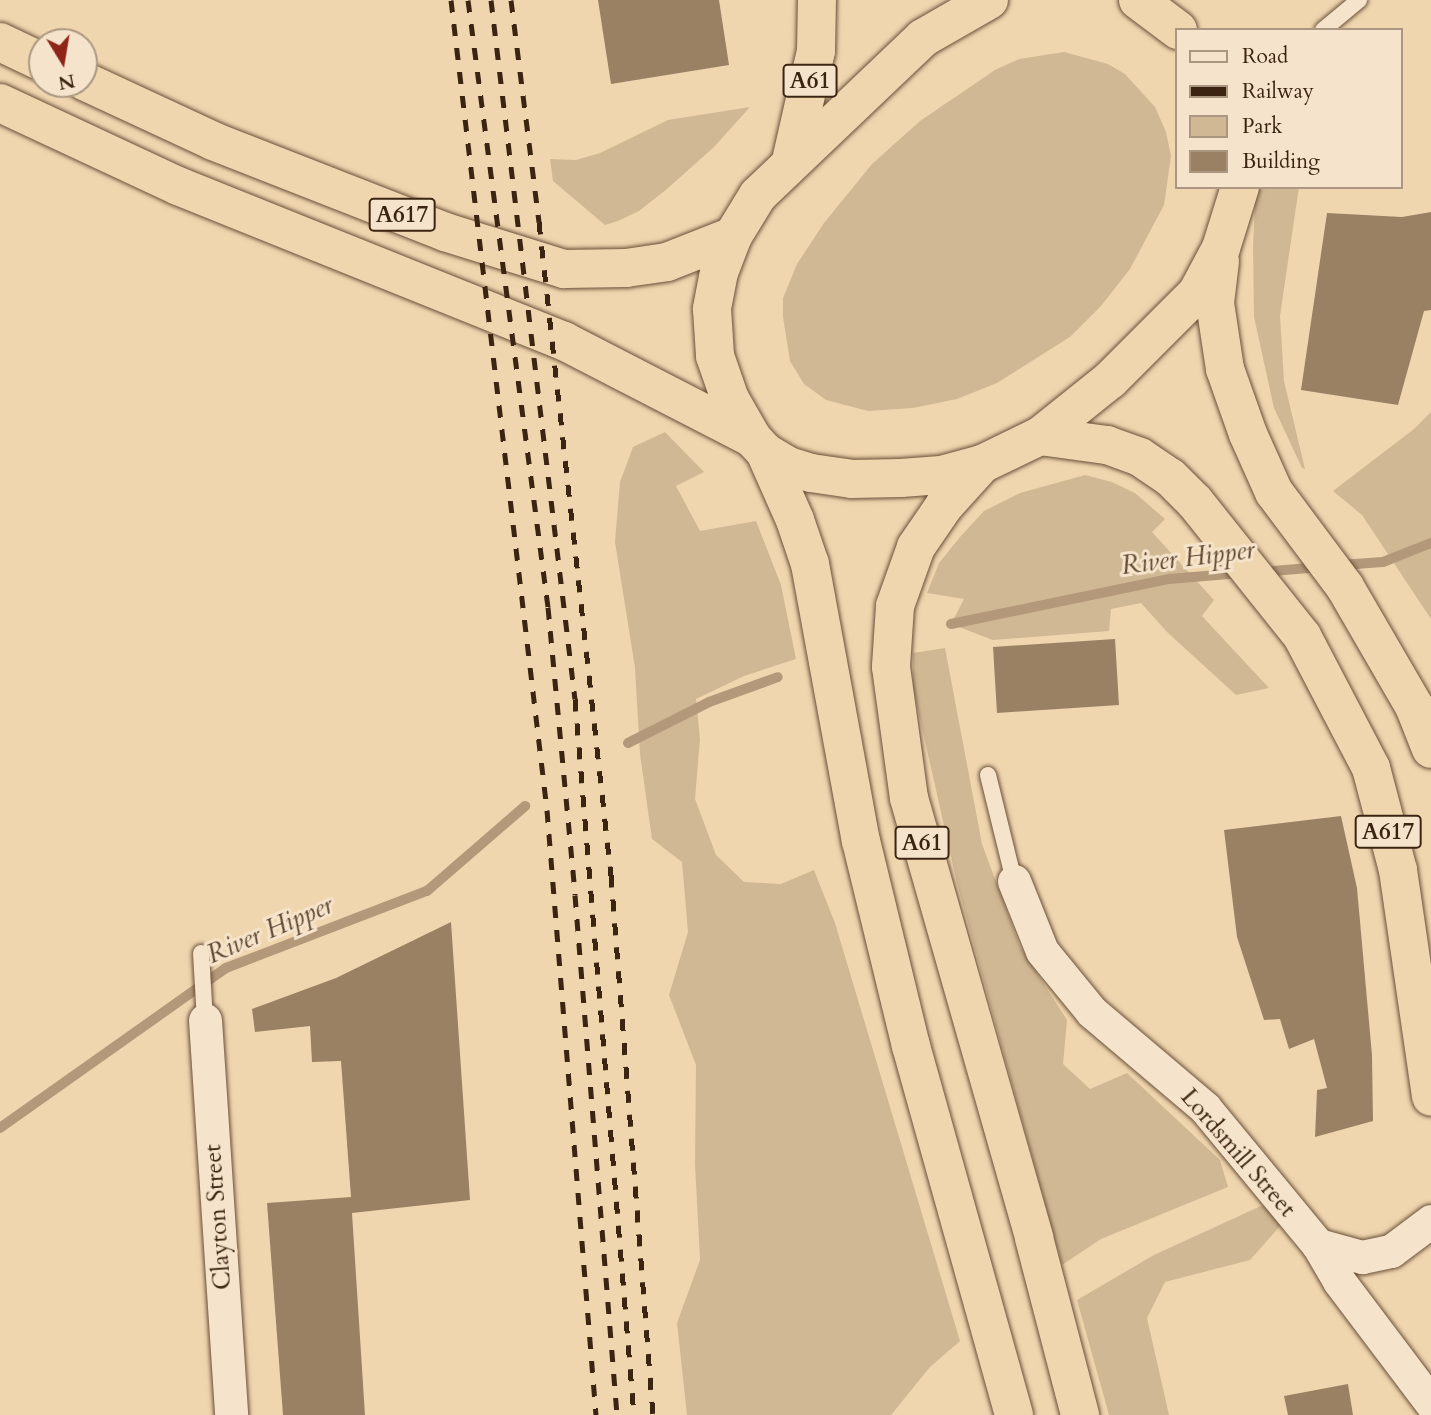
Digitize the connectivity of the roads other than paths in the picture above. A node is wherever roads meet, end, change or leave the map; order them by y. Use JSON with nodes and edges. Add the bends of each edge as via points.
{"nodes":[{"id":1,"x":817,"y":0,"type":"edge"},
{"id":2,"x":989,"y":0,"type":"edge"},
{"id":3,"x":1138,"y":0,"type":"edge"},
{"id":4,"x":1359,"y":0,"type":"edge"},
{"id":5,"x":1176,"y":28,"type":"edge"},
{"id":6,"x":1324,"y":28,"type":"edge"},
{"id":7,"x":0,"y":42,"type":"edge"},
{"id":8,"x":28,"y":55,"type":"edge"},
{"id":9,"x":98,"y":88,"type":"edge"},
{"id":10,"x":0,"y":103,"type":"edge"},
{"id":11,"x":791,"y":161,"type":"junction"},
{"id":12,"x":1239,"y":189,"type":"edge"},
{"id":13,"x":733,"y":236,"type":"junction"},
{"id":14,"x":1221,"y":248,"type":"junction"},
{"id":15,"x":1040,"y":436,"type":"junction"},
{"id":16,"x":759,"y":446,"type":"junction"},
{"id":17,"x":982,"y":464,"type":"junction"},
{"id":18,"x":1431,"y":749,"type":"edge"},
{"id":19,"x":988,"y":775,"type":"dead end"},
{"id":20,"x":1014,"y":881,"type":"joint"},
{"id":21,"x":201,"y":954,"type":"dead end"},
{"id":22,"x":205,"y":1020,"type":"joint"},
{"id":23,"x":1431,"y":1097,"type":"edge"},
{"id":24,"x":1431,"y":1221,"type":"edge"},
{"id":25,"x":1318,"y":1245,"type":"junction"},
{"id":26,"x":1431,"y":1403,"type":"edge"},
{"id":27,"x":231,"y":1415,"type":"edge"},
{"id":28,"x":1014,"y":1415,"type":"edge"},
{"id":29,"x":1080,"y":1415,"type":"edge"}],
"edges":[{"from":1,"to":11,"type":"highway","number":"A61","via":[[816,51]]},
{"from":2,"to":11,"type":"highway","via":[[923,38]]},
{"from":3,"to":5,"type":"highway"},
{"from":4,"to":6,"type":"lane"},
{"from":7,"to":8,"type":"highway"},
{"from":9,"to":13,"type":"highway","number":"A617","via":[[213,141],[445,232],[564,270],[667,262]]},
{"from":10,"to":16,"type":"highway","number":"A617","via":[[178,187],[564,341]]},
{"from":11,"to":13,"type":"highway","via":[[758,195]]},
{"from":12,"to":14,"type":"highway"},
{"from":13,"to":16,"type":"highway","via":[[719,272],[712,334],[730,399]]},
{"from":14,"to":15,"type":"highway","via":[[1197,293],[1164,329]]},
{"from":14,"to":18,"type":"highway","via":[[1216,303],[1225,369],[1248,435],[1275,492],[1345,587],[1414,706]]},
{"from":15,"to":17,"type":"highway"},
{"from":15,"to":23,"type":"highway","number":"A617","via":[[1095,443],[1140,457],[1170,477],[1302,636],[1371,768],[1398,870]]},
{"from":16,"to":17,"type":"highway","via":[[788,466],[852,479],[941,475]]},
{"from":16,"to":28,"type":"highway","number":"A61","via":[[795,520],[810,564],[861,841],[911,1046]]},
{"from":17,"to":29,"type":"highway","number":"A61","via":[[944,506],[916,547],[895,606],[891,667],[909,798],[1031,1225]]},
{"from":19,"to":20,"type":"lane"},
{"from":20,"to":25,"type":"street","name":"Lordsmill Street","via":[[1042,951],[1076,992],[1093,1012],[1205,1108]]},
{"from":21,"to":22,"type":"lane"},
{"from":22,"to":27,"type":"street","name":"Clayton Street"},
{"from":24,"to":25,"type":"street","via":[[1391,1251],[1362,1257]]},
{"from":25,"to":26,"type":"street","name":"Lordsmill Street","via":[[1339,1281]]}]}
